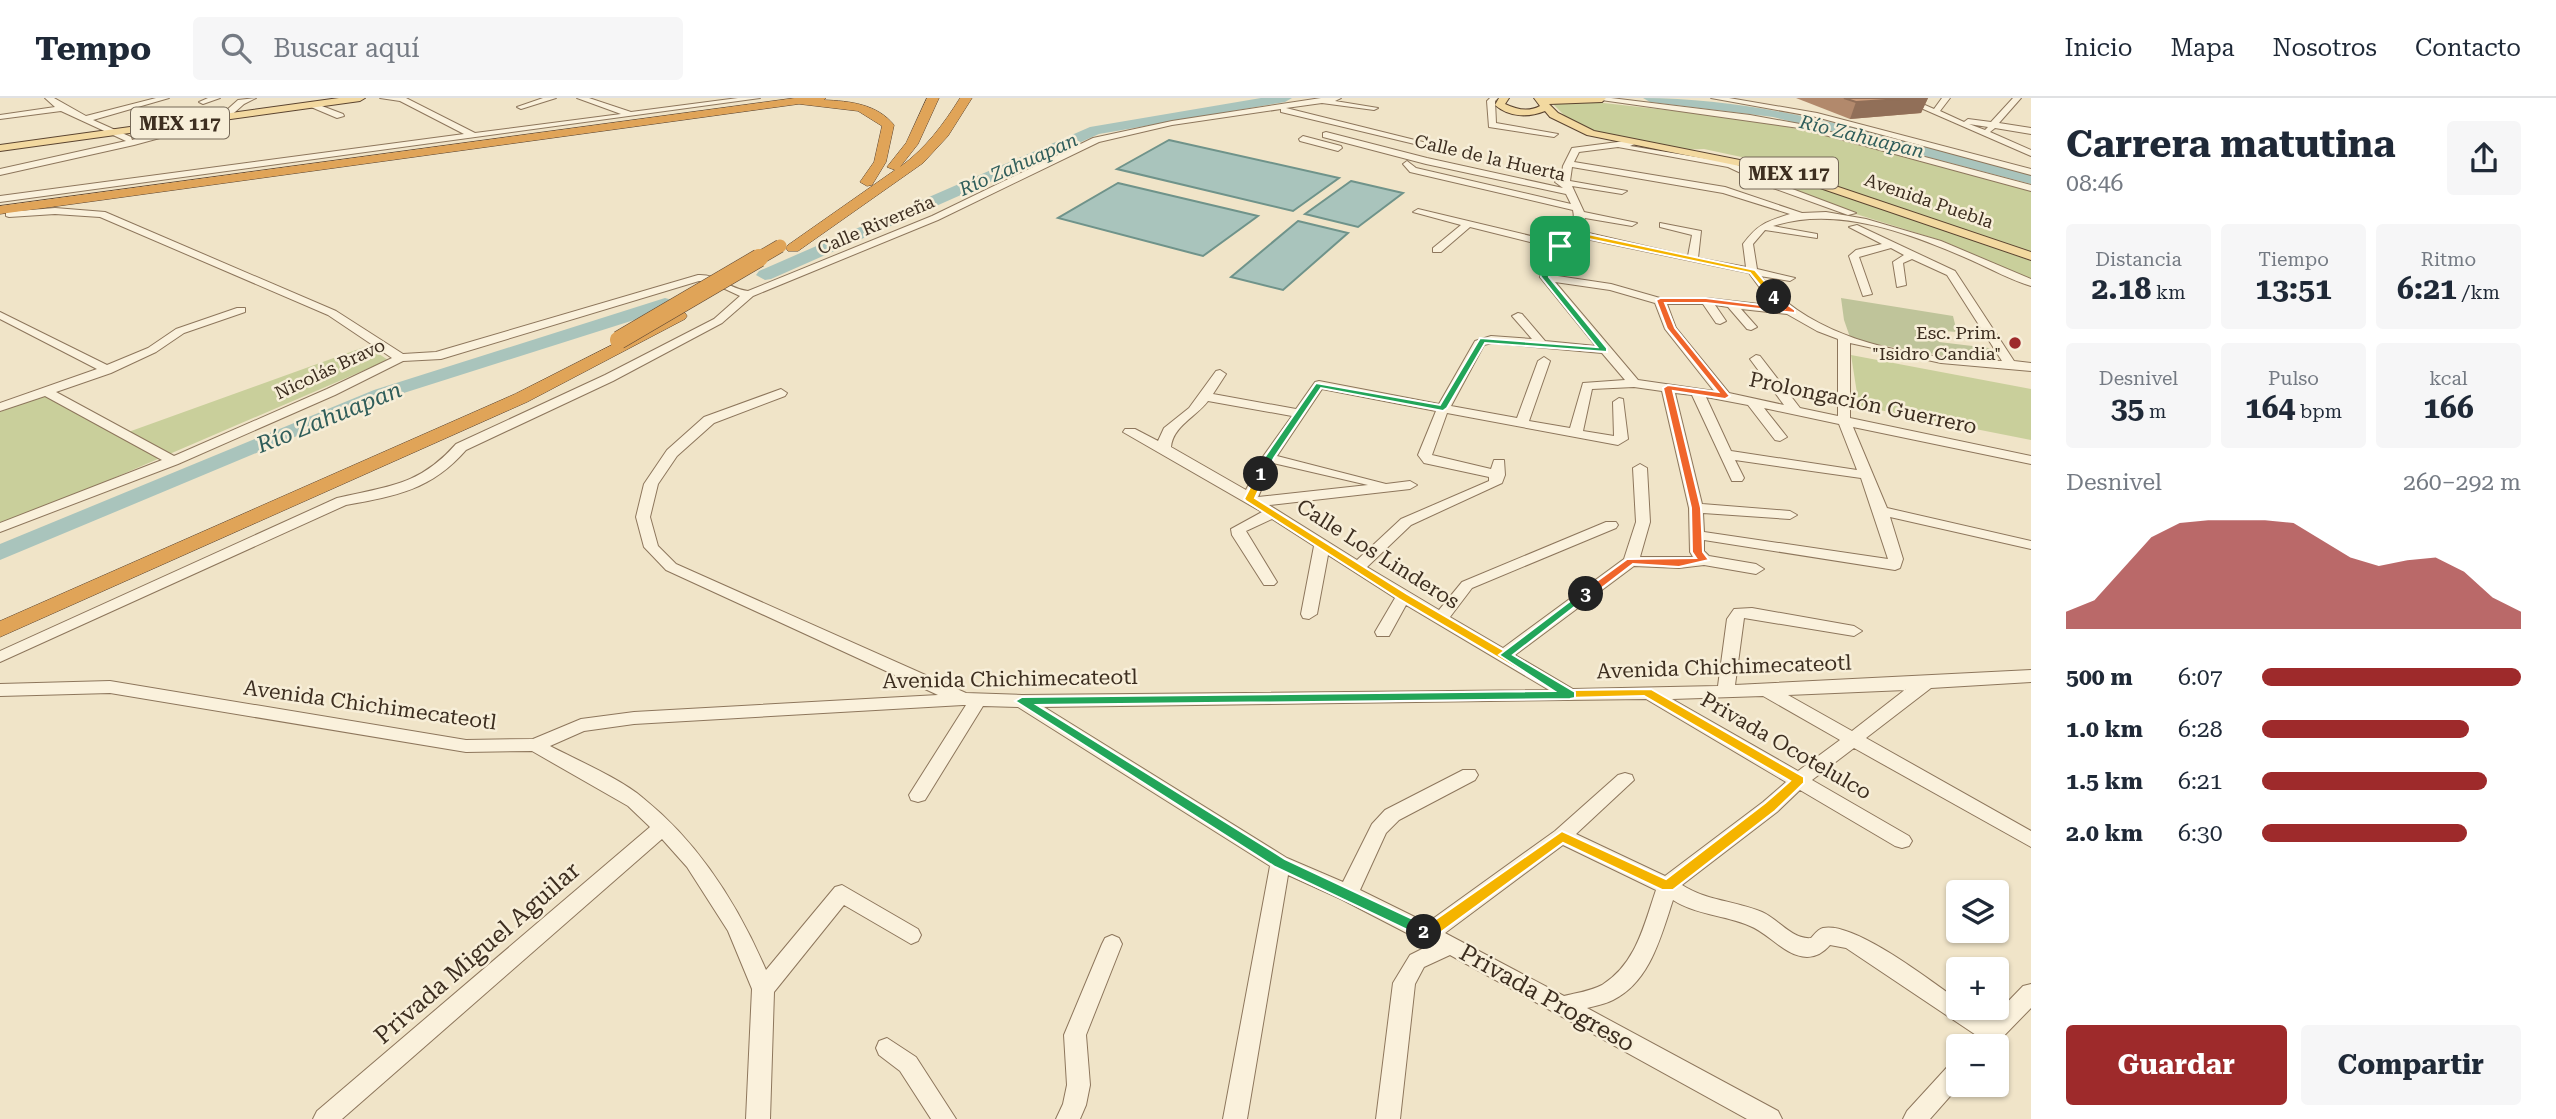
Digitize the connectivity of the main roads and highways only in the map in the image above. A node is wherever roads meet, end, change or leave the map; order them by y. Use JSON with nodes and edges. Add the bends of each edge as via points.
{"nodes":[{"id":1,"x":360,"y":98,"type":"edge"},
{"id":2,"x":820,"y":98,"type":"edge"},
{"id":3,"x":933,"y":98,"type":"edge"},
{"id":4,"x":940,"y":98,"type":"edge"},
{"id":5,"x":967,"y":98,"type":"edge"},
{"id":6,"x":1504,"y":98,"type":"edge"},
{"id":7,"x":1596,"y":99,"type":"edge"},
{"id":8,"x":776,"y":101,"type":"edge"},
{"id":9,"x":1541,"y":101,"type":"edge"},
{"id":10,"x":0,"y":148,"type":"edge"},
{"id":11,"x":901,"y":171,"type":"junction"},
{"id":12,"x":856,"y":195,"type":"junction"},
{"id":13,"x":2,"y":207,"type":"edge"},
{"id":14,"x":786,"y":247,"type":"junction"},
{"id":15,"x":2031,"y":256,"type":"edge"},
{"id":16,"x":0,"y":620,"type":"edge"},
{"id":17,"x":0,"y":630,"type":"edge"}],
"edges":[{"from":1,"to":10,"type":"main road","number":"MEX 117"},
{"from":2,"to":8,"type":"highway"},
{"from":3,"to":12,"type":"highway","via":[[903,158]]},
{"from":4,"to":11,"type":"highway","via":[[919,147]]},
{"from":5,"to":11,"type":"highway","via":[[930,149]]},
{"from":6,"to":9,"type":"main road","via":[[1500,105],[1509,110],[1534,112]]},
{"from":7,"to":9,"type":"main road"},
{"from":8,"to":12,"type":"highway","via":[[850,106],[883,117],[888,125],[880,162]]},
{"from":8,"to":13,"type":"highway"},
{"from":9,"to":15,"type":"main road","name":"Avenida Puebla","number":"MEX 117","via":[[1570,124],[1591,133],[1791,174]]},
{"from":11,"to":14,"type":"highway"},
{"from":12,"to":14,"type":"highway"},
{"from":14,"to":16,"type":"highway","bridge":true,"via":[[619,340],[513,391]]},
{"from":14,"to":17,"type":"highway","via":[[751,276],[521,398]]}]}
